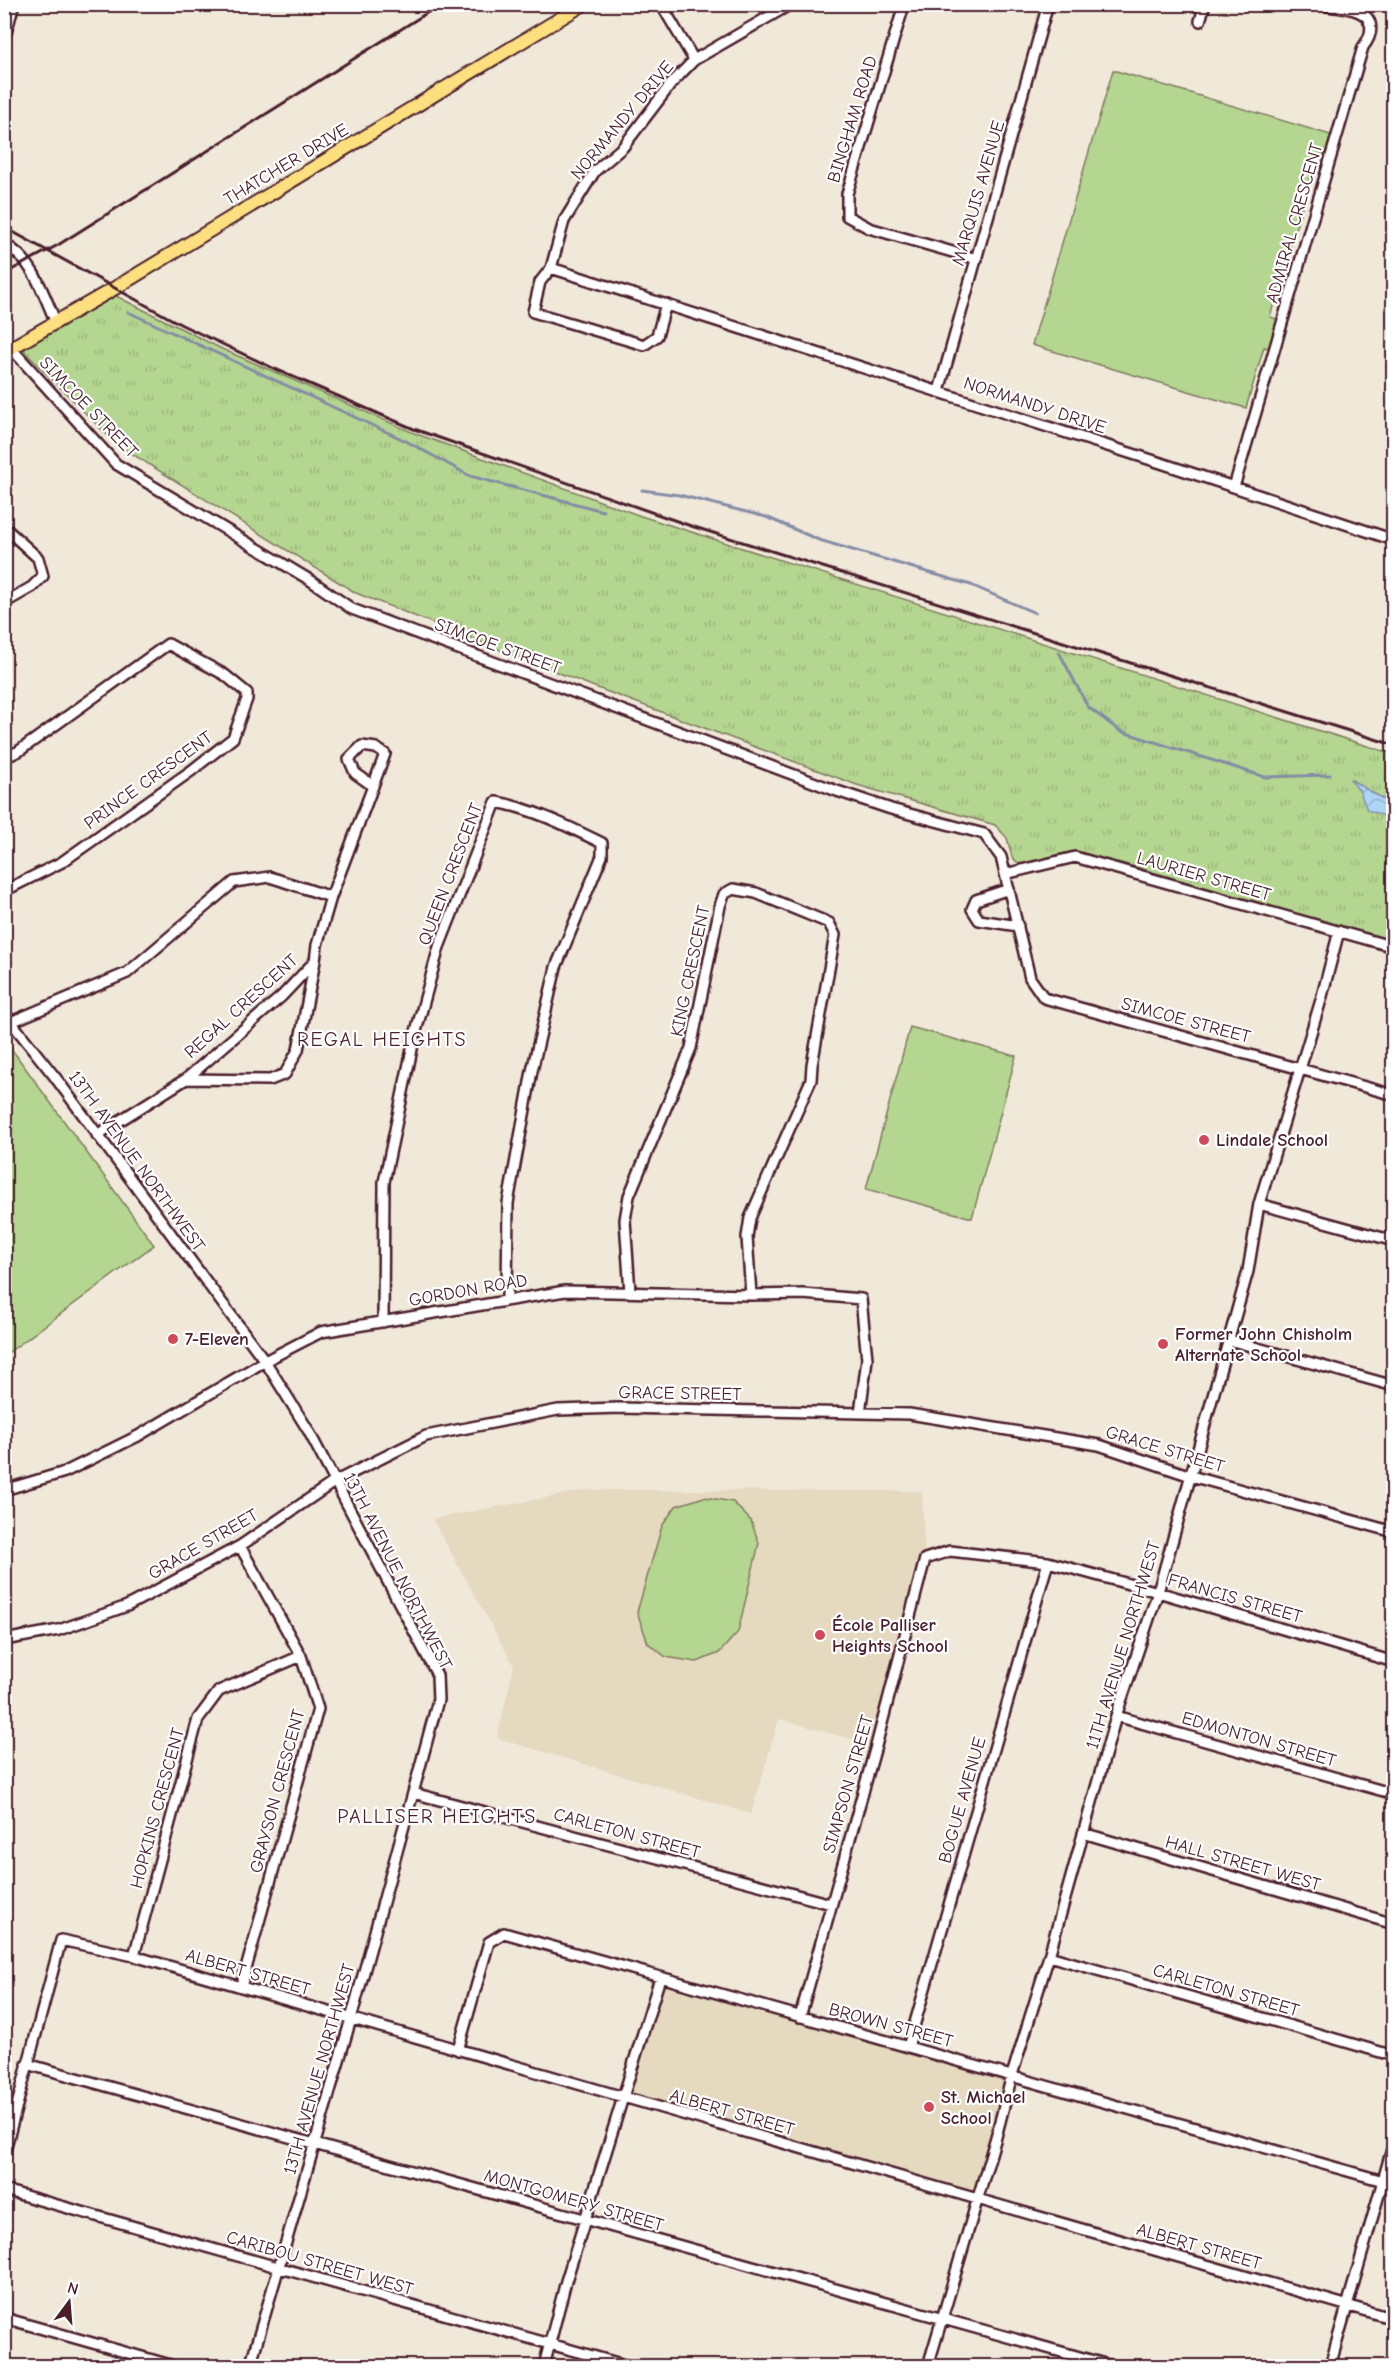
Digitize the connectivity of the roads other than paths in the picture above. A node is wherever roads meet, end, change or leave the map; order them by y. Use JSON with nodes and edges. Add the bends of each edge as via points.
{"nodes":[{"id":1,"x":14,"y":4,"type":"edge"},
{"id":2,"x":584,"y":4,"type":"edge"},
{"id":3,"x":661,"y":4,"type":"edge"},
{"id":4,"x":791,"y":4,"type":"edge"},
{"id":5,"x":900,"y":4,"type":"edge"},
{"id":6,"x":1048,"y":4,"type":"edge"},
{"id":7,"x":1205,"y":4,"type":"edge"},
{"id":8,"x":1321,"y":4,"type":"edge"},
{"id":9,"x":1200,"y":21,"type":"dead end"},
{"id":10,"x":4,"y":40,"type":"edge"},
{"id":11,"x":694,"y":60,"type":"junction"},
{"id":12,"x":4,"y":244,"type":"edge"},
{"id":13,"x":977,"y":259,"type":"junction"},
{"id":14,"x":550,"y":268,"type":"junction"},
{"id":15,"x":666,"y":304,"type":"junction"},
{"id":16,"x":56,"y":323,"type":"junction"},
{"id":17,"x":8,"y":350,"type":"edge"},
{"id":18,"x":939,"y":391,"type":"junction"},
{"id":19,"x":1234,"y":487,"type":"junction"},
{"id":20,"x":4,"y":527,"type":"edge"},
{"id":21,"x":1394,"y":528,"type":"edge"},
{"id":22,"x":1392,"y":540,"type":"edge"},
{"id":23,"x":4,"y":603,"type":"edge"},
{"id":24,"x":4,"y":758,"type":"edge"},
{"id":25,"x":373,"y":786,"type":"junction"},
{"id":26,"x":1005,"y":874,"type":"junction"},
{"id":27,"x":1008,"y":889,"type":"junction"},
{"id":28,"x":4,"y":891,"type":"edge"},
{"id":29,"x":331,"y":897,"type":"junction"},
{"id":30,"x":1018,"y":926,"type":"junction"},
{"id":31,"x":1339,"y":931,"type":"junction"},
{"id":32,"x":1394,"y":947,"type":"edge"},
{"id":33,"x":315,"y":961,"type":"junction"},
{"id":34,"x":4,"y":1013,"type":"edge"},
{"id":35,"x":11,"y":1022,"type":"junction"},
{"id":36,"x":1299,"y":1069,"type":"junction"},
{"id":37,"x":186,"y":1079,"type":"junction"},
{"id":38,"x":1394,"y":1095,"type":"edge"},
{"id":39,"x":97,"y":1135,"type":"junction"},
{"id":40,"x":1259,"y":1204,"type":"junction"},
{"id":41,"x":1394,"y":1241,"type":"edge"},
{"id":42,"x":630,"y":1292,"type":"junction"},
{"id":43,"x":751,"y":1295,"type":"junction"},
{"id":44,"x":507,"y":1299,"type":"junction"},
{"id":45,"x":383,"y":1322,"type":"junction"},
{"id":46,"x":1229,"y":1340,"type":"junction"},
{"id":47,"x":265,"y":1361,"type":"junction"},
{"id":48,"x":1394,"y":1386,"type":"edge"},
{"id":49,"x":860,"y":1413,"type":"junction"},
{"id":50,"x":1191,"y":1476,"type":"junction"},
{"id":51,"x":334,"y":1482,"type":"junction"},
{"id":52,"x":4,"y":1490,"type":"edge"},
{"id":53,"x":1394,"y":1532,"type":"edge"},
{"id":54,"x":240,"y":1546,"type":"junction"},
{"id":55,"x":925,"y":1559,"type":"joint"},
{"id":56,"x":1048,"y":1562,"type":"junction"},
{"id":57,"x":1158,"y":1592,"type":"junction"},
{"id":58,"x":4,"y":1640,"type":"edge"},
{"id":59,"x":300,"y":1656,"type":"junction"},
{"id":60,"x":1394,"y":1662,"type":"edge"},
{"id":61,"x":1116,"y":1716,"type":"junction"},
{"id":62,"x":413,"y":1793,"type":"junction"},
{"id":63,"x":1394,"y":1794,"type":"edge"},
{"id":64,"x":1083,"y":1833,"type":"junction"},
{"id":65,"x":831,"y":1904,"type":"junction"},
{"id":66,"x":1394,"y":1924,"type":"edge"},
{"id":67,"x":134,"y":1956,"type":"junction"},
{"id":68,"x":1049,"y":1956,"type":"junction"},
{"id":69,"x":660,"y":1978,"type":"junction"},
{"id":70,"x":241,"y":1987,"type":"junction"},
{"id":71,"x":800,"y":2017,"type":"junction"},
{"id":72,"x":351,"y":2019,"type":"junction"},
{"id":73,"x":908,"y":2047,"type":"junction"},
{"id":74,"x":458,"y":2050,"type":"junction"},
{"id":75,"x":1394,"y":2056,"type":"edge"},
{"id":76,"x":27,"y":2064,"type":"junction"},
{"id":77,"x":1012,"y":2075,"type":"junction"},
{"id":78,"x":623,"y":2098,"type":"junction"},
{"id":79,"x":315,"y":2142,"type":"junction"},
{"id":80,"x":1394,"y":2142,"type":"edge"},
{"id":81,"x":4,"y":2154,"type":"edge"},
{"id":82,"x":1382,"y":2180,"type":"junction"},
{"id":83,"x":1394,"y":2184,"type":"edge"},
{"id":84,"x":4,"y":2190,"type":"edge"},
{"id":85,"x":977,"y":2200,"type":"junction"},
{"id":86,"x":585,"y":2221,"type":"junction"},
{"id":87,"x":278,"y":2269,"type":"junction"},
{"id":88,"x":1347,"y":2306,"type":"junction"},
{"id":89,"x":4,"y":2318,"type":"edge"},
{"id":90,"x":941,"y":2318,"type":"junction"},
{"id":91,"x":1394,"y":2319,"type":"edge"},
{"id":92,"x":550,"y":2346,"type":"junction"},
{"id":93,"x":174,"y":2367,"type":"edge"},
{"id":94,"x":250,"y":2367,"type":"edge"},
{"id":95,"x":544,"y":2367,"type":"edge"},
{"id":96,"x":628,"y":2367,"type":"edge"},
{"id":97,"x":928,"y":2367,"type":"edge"},
{"id":98,"x":1112,"y":2367,"type":"edge"},
{"id":99,"x":1330,"y":2367,"type":"edge"}],
"edges":[{"from":1,"to":10,"type":"street"},
{"from":2,"to":16,"type":"main road","name":"THATCHER DRIVE"},
{"from":3,"to":11,"type":"street"},
{"from":4,"to":11,"type":"street"},
{"from":5,"to":13,"type":"street","name":"BINGHAM ROAD","via":[[902,12],[847,194],[847,216],[868,228]]},
{"from":6,"to":13,"type":"street","name":"MARQUIS AVENUE"},
{"from":7,"to":9,"type":"street"},
{"from":8,"to":19,"type":"street","name":"ADMIRAL CRESCENT","via":[[1365,15],[1372,24],[1371,31],[1363,47]]},
{"from":11,"to":14,"type":"street","name":"NORMANDY DRIVE","via":[[623,147],[595,171],[564,220]]},
{"from":12,"to":16,"type":"street","via":[[31,267]]},
{"from":13,"to":18,"type":"street","name":"MARQUIS AVENUE"},
{"from":14,"to":15,"type":"street","name":"NORMANDY DRIVE"},
{"from":14,"to":15,"type":"street","name":"NORMANDY DRIVE","via":[[540,282],[533,312],[644,345],[657,336]]},
{"from":15,"to":18,"type":"street","name":"NORMANDY DRIVE"},
{"from":16,"to":17,"type":"main road","name":"THATCHER DRIVE"},
{"from":17,"to":26,"type":"street","name":"SIMCOE STREET","via":[[117,464],[352,609],[837,791],[984,834],[1001,857]]},
{"from":18,"to":19,"type":"street","name":"NORMANDY DRIVE"},
{"from":19,"to":22,"type":"street","name":"NORMANDY DRIVE"},
{"from":20,"to":23,"type":"street","via":[[38,558],[43,576]]},
{"from":21,"to":22,"type":"street"},
{"from":24,"to":28,"type":"street","name":"PRINCE CRESCENT","via":[[168,644],[225,675],[247,693],[233,738],[62,862]]},
{"from":25,"to":25,"type":"street","name":"REGAL CRESCENT","via":[[355,773],[349,759],[362,746],[385,754]]},
{"from":25,"to":29,"type":"street","name":"REGAL CRESCENT"},
{"from":26,"to":27,"type":"street","name":"SIMCOE STREET"},
{"from":26,"to":31,"type":"street","name":"LAURIER STREET","via":[[1075,857]]},
{"from":27,"to":30,"type":"street","name":"SIMCOE STREET"},
{"from":27,"to":30,"type":"street","via":[[976,900],[972,909],[979,920]]},
{"from":29,"to":33,"type":"street","name":"REGAL CRESCENT"},
{"from":29,"to":35,"type":"street","via":[[270,877],[234,882],[127,973]]},
{"from":30,"to":36,"type":"street","name":"SIMCOE STREET","via":[[1030,978],[1044,998]]},
{"from":31,"to":32,"type":"street","name":"LAURIER STREET"},
{"from":31,"to":36,"type":"street","name":"11TH AVENUE NORTHWEST"},
{"from":33,"to":37,"type":"street","name":"REGAL CRESCENT","via":[[282,996]]},
{"from":33,"to":37,"type":"street","via":[[298,1050],[285,1074],[270,1080]]},
{"from":34,"to":35,"type":"street","name":"13TH AVENUE NORTHWEST"},
{"from":35,"to":39,"type":"street","name":"13TH AVENUE NORTHWEST"},
{"from":36,"to":38,"type":"street","name":"SIMCOE STREET"},
{"from":36,"to":40,"type":"street","name":"11TH AVENUE NORTHWEST"},
{"from":37,"to":39,"type":"street","name":"REGAL CRESCENT"},
{"from":39,"to":47,"type":"street","name":"13TH AVENUE NORTHWEST"},
{"from":40,"to":41,"type":"street"},
{"from":40,"to":46,"type":"street","name":"11TH AVENUE NORTHWEST","via":[[1248,1271]]},
{"from":42,"to":43,"type":"street","name":"GORDON ROAD"},
{"from":42,"to":43,"type":"street","name":"KING CRESCENT","via":[[625,1220],[629,1196],[691,1048],[720,906],[724,894],[733,889],[756,893],[829,923],[835,935],[811,1080],[747,1228]]},
{"from":42,"to":44,"type":"street","name":"GORDON ROAD","via":[[565,1291]]},
{"from":43,"to":49,"type":"street","name":"GORDON ROAD","via":[[861,1299],[867,1359]]},
{"from":44,"to":45,"type":"street","name":"GORDON ROAD"},
{"from":44,"to":45,"type":"street","name":"QUEEN CRESCENT","via":[[508,1203],[530,1081],[556,967],[602,856],[602,843],[551,818],[496,802],[439,947],[415,1035],[384,1182]]},
{"from":45,"to":47,"type":"street","name":"GORDON ROAD","via":[[321,1332]]},
{"from":46,"to":48,"type":"street"},
{"from":46,"to":50,"type":"street","name":"11TH AVENUE NORTHWEST"},
{"from":47,"to":51,"type":"street","name":"13TH AVENUE NORTHWEST","via":[[308,1430]]},
{"from":47,"to":52,"type":"street","name":"GORDON ROAD","via":[[138,1436],[65,1472]]},
{"from":49,"to":50,"type":"street","name":"GRACE STREET","via":[[909,1414],[1088,1443]]},
{"from":49,"to":51,"type":"street","name":"GRACE STREET","via":[[558,1410],[426,1436]]},
{"from":50,"to":53,"type":"street","name":"GRACE STREET"},
{"from":50,"to":57,"type":"street","name":"11TH AVENUE NORTHWEST"},
{"from":51,"to":54,"type":"street","name":"GRACE STREET"},
{"from":51,"to":62,"type":"street","name":"13TH AVENUE NORTHWEST","via":[[437,1675],[438,1700]]},
{"from":54,"to":58,"type":"street","name":"GRACE STREET","via":[[127,1606],[59,1630]]},
{"from":54,"to":59,"type":"street","name":"GRAYSON CRESCENT"},
{"from":55,"to":56,"type":"street","name":"FRANCIS STREET","via":[[950,1551]]},
{"from":55,"to":65,"type":"street","name":"SIMPSON STREET"},
{"from":56,"to":57,"type":"street","name":"FRANCIS STREET"},
{"from":56,"to":73,"type":"street","name":"BOGUE AVENUE"},
{"from":57,"to":60,"type":"street","name":"FRANCIS STREET"},
{"from":57,"to":61,"type":"street","name":"11TH AVENUE NORTHWEST"},
{"from":59,"to":67,"type":"street","name":"HOPKINS CRESCENT","via":[[219,1691],[198,1719]]},
{"from":59,"to":70,"type":"street","name":"GRAYSON CRESCENT","via":[[318,1709]]},
{"from":61,"to":63,"type":"street","name":"EDMONTON STREET"},
{"from":61,"to":64,"type":"street","name":"11TH AVENUE NORTHWEST"},
{"from":62,"to":65,"type":"street","name":"CARLETON STREET"},
{"from":62,"to":72,"type":"street","name":"13TH AVENUE NORTHWEST"},
{"from":64,"to":66,"type":"street","name":"HALL STREET WEST"},
{"from":64,"to":68,"type":"street","name":"11TH AVENUE NORTHWEST"},
{"from":65,"to":71,"type":"street","name":"SIMPSON STREET"},
{"from":67,"to":70,"type":"street","name":"ALBERT STREET"},
{"from":67,"to":76,"type":"street","name":"ALBERT STREET","via":[[61,1940]]},
{"from":68,"to":75,"type":"street","name":"CARLETON STREET"},
{"from":68,"to":77,"type":"street","name":"11TH AVENUE NORTHWEST"},
{"from":69,"to":71,"type":"street","name":"BROWN STREET"},
{"from":69,"to":74,"type":"street","name":"BROWN STREET","via":[[504,1933],[489,1942]]},
{"from":69,"to":78,"type":"street"},
{"from":70,"to":72,"type":"street","name":"ALBERT STREET"},
{"from":71,"to":73,"type":"street","name":"BROWN STREET"},
{"from":72,"to":74,"type":"street","name":"ALBERT STREET"},
{"from":72,"to":79,"type":"street","name":"13TH AVENUE NORTHWEST"},
{"from":73,"to":77,"type":"street","name":"BROWN STREET"},
{"from":74,"to":78,"type":"street","name":"ALBERT STREET"},
{"from":76,"to":79,"type":"street","name":"MONTGOMERY STREET"},
{"from":76,"to":81,"type":"street"},
{"from":77,"to":82,"type":"street","name":"BROWN STREET"},
{"from":77,"to":85,"type":"street","name":"11TH AVENUE NORTHWEST"},
{"from":78,"to":85,"type":"street","name":"ALBERT STREET"},
{"from":78,"to":86,"type":"street"},
{"from":79,"to":86,"type":"street","name":"MONTGOMERY STREET"},
{"from":79,"to":87,"type":"street","name":"13TH AVENUE NORTHWEST"},
{"from":80,"to":82,"type":"street"},
{"from":82,"to":83,"type":"street","name":"BROWN STREET"},
{"from":82,"to":88,"type":"street"},
{"from":84,"to":87,"type":"street","name":"CARIBOU STREET WEST"},
{"from":85,"to":88,"type":"street","name":"ALBERT STREET"},
{"from":85,"to":90,"type":"street","name":"11TH AVENUE NORTHWEST"},
{"from":86,"to":90,"type":"street","name":"MONTGOMERY STREET"},
{"from":86,"to":92,"type":"street"},
{"from":87,"to":92,"type":"street","name":"CARIBOU STREET WEST"},
{"from":87,"to":94,"type":"street","name":"13TH AVENUE NORTHWEST"},
{"from":88,"to":91,"type":"street","name":"ALBERT STREET"},
{"from":88,"to":99,"type":"street"},
{"from":89,"to":93,"type":"street"},
{"from":90,"to":97,"type":"street","name":"11TH AVENUE NORTHWEST"},
{"from":90,"to":98,"type":"street","name":"MONTGOMERY STREET"},
{"from":92,"to":95,"type":"street"},
{"from":92,"to":96,"type":"street","name":"CARIBOU STREET WEST"}]}
